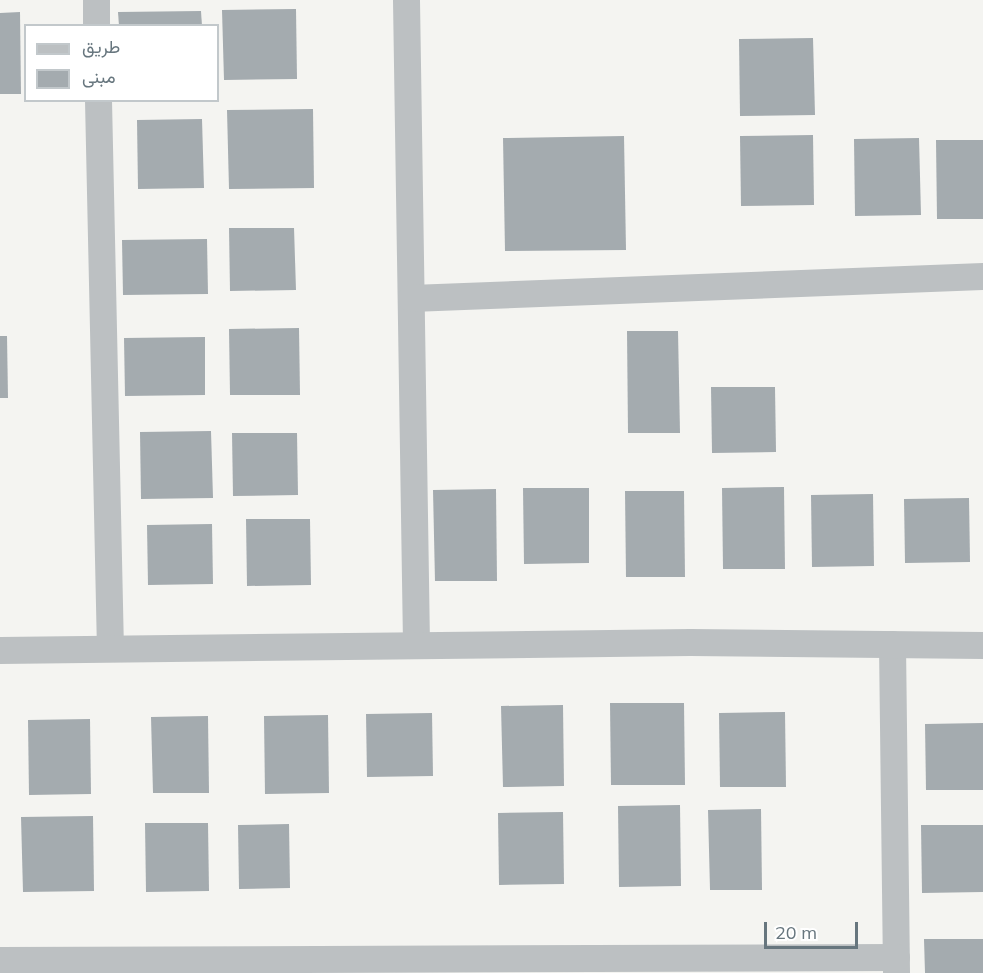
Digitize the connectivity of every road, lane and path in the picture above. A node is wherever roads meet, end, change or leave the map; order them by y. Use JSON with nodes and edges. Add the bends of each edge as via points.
{"nodes":[{"id":1,"x":96,"y":0,"type":"edge"},
{"id":2,"x":406,"y":0,"type":"edge"},
{"id":3,"x":96,"y":24,"type":"edge"},
{"id":4,"x":98,"y":102,"type":"edge"},
{"id":5,"x":983,"y":276,"type":"edge"},
{"id":6,"x":411,"y":298,"type":"junction"},
{"id":7,"x":892,"y":644,"type":"junction"},
{"id":8,"x":416,"y":645,"type":"junction"},
{"id":9,"x":983,"y":645,"type":"edge"},
{"id":10,"x":110,"y":648,"type":"junction"},
{"id":11,"x":0,"y":650,"type":"edge"},
{"id":12,"x":0,"y":960,"type":"edge"},
{"id":13,"x":896,"y":965,"type":"edge"},
{"id":14,"x":114,"y":967,"type":"edge"}],
"edges":[{"from":1,"to":3,"type":"street"},
{"from":2,"to":6,"type":"street"},
{"from":4,"to":10,"type":"street"},
{"from":5,"to":6,"type":"street"},
{"from":6,"to":8,"type":"street"},
{"from":7,"to":8,"type":"street"},
{"from":7,"to":9,"type":"street"},
{"from":7,"to":13,"type":"street"},
{"from":8,"to":10,"type":"street"},
{"from":10,"to":11,"type":"street"},
{"from":12,"to":14,"type":"street"},
{"from":13,"to":14,"type":"street"}]}
